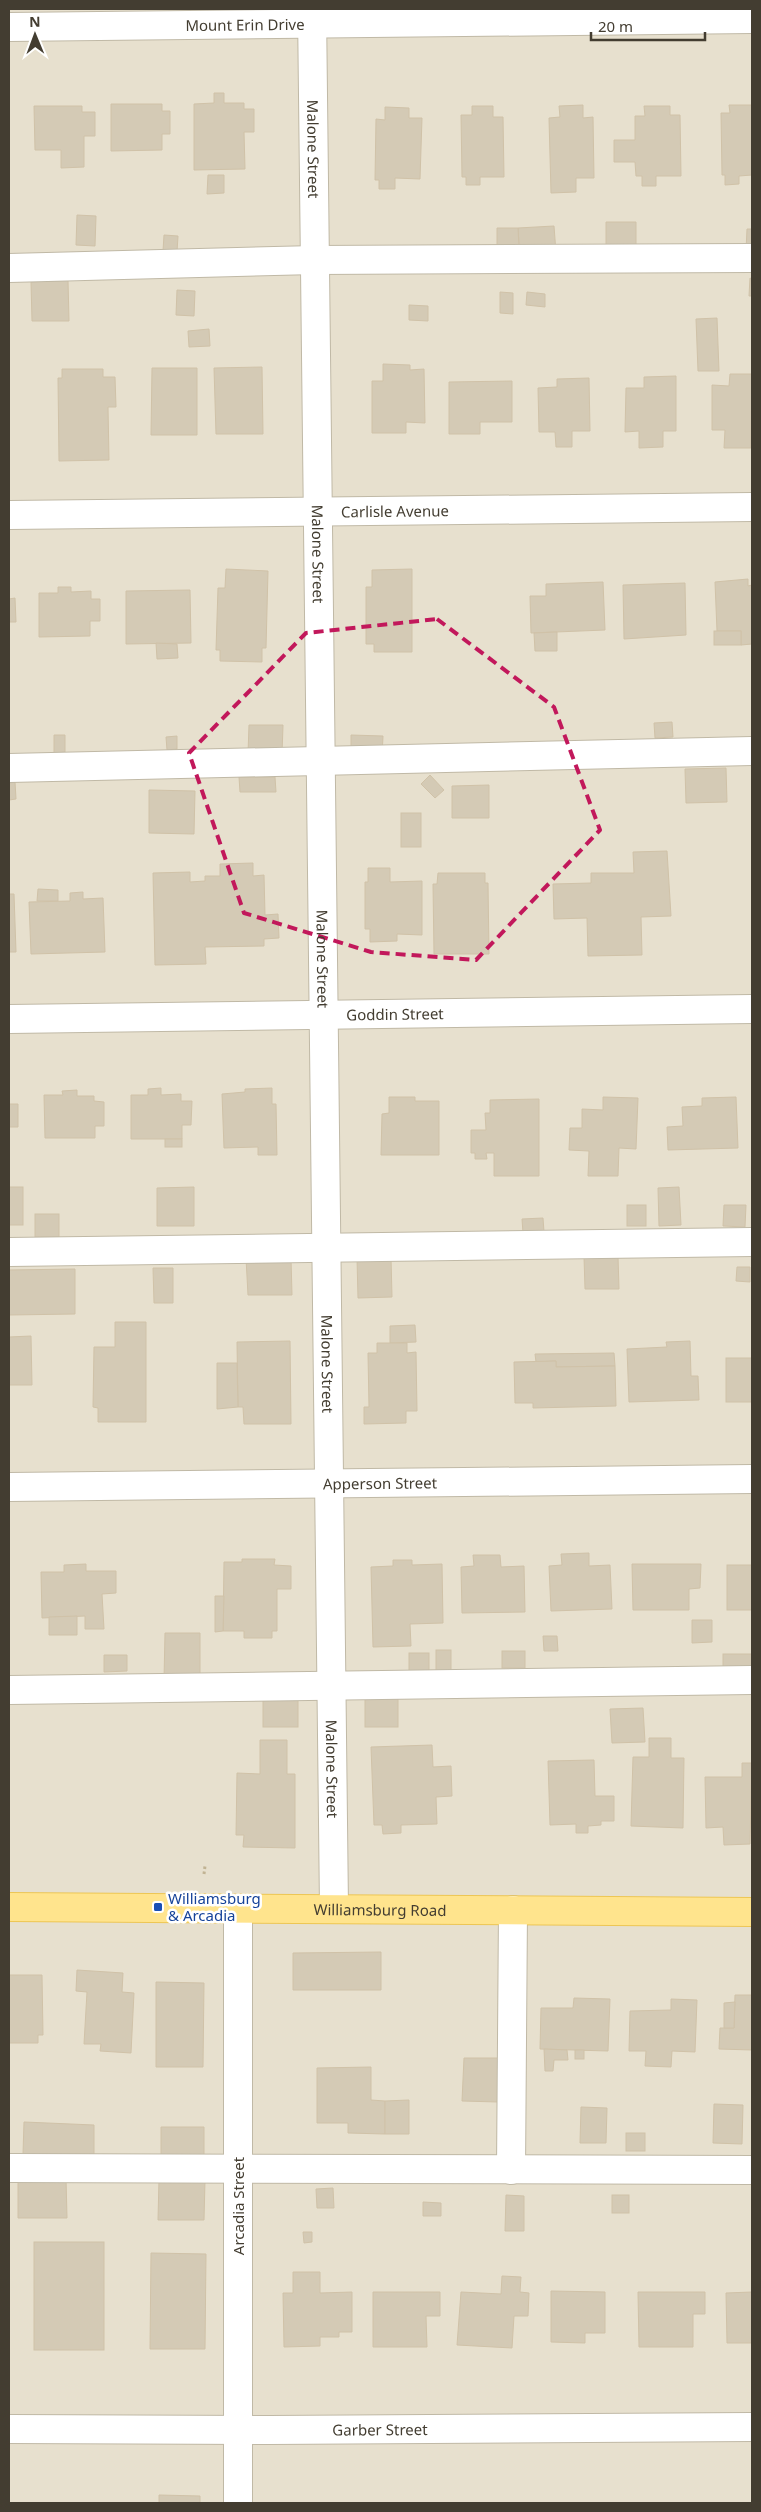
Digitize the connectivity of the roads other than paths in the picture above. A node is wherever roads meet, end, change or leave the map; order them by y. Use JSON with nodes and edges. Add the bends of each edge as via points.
{"nodes":[{"id":1,"x":312,"y":15,"type":"edge"},
{"id":2,"x":752,"y":19,"type":"edge"},
{"id":3,"x":9,"y":26,"type":"edge"},
{"id":4,"x":752,"y":258,"type":"edge"},
{"id":5,"x":315,"y":260,"type":"junction"},
{"id":6,"x":9,"y":268,"type":"edge"},
{"id":7,"x":752,"y":507,"type":"edge"},
{"id":8,"x":318,"y":511,"type":"junction"},
{"id":9,"x":9,"y":515,"type":"edge"},
{"id":10,"x":752,"y":751,"type":"edge"},
{"id":11,"x":320,"y":761,"type":"junction"},
{"id":12,"x":9,"y":768,"type":"edge"},
{"id":13,"x":752,"y":1009,"type":"edge"},
{"id":14,"x":322,"y":1014,"type":"junction"},
{"id":15,"x":9,"y":1018,"type":"edge"},
{"id":16,"x":752,"y":1242,"type":"edge"},
{"id":17,"x":326,"y":1246,"type":"junction"},
{"id":18,"x":9,"y":1252,"type":"edge"},
{"id":19,"x":752,"y":1479,"type":"edge"},
{"id":20,"x":331,"y":1485,"type":"junction"},
{"id":21,"x":9,"y":1487,"type":"edge"},
{"id":22,"x":752,"y":1680,"type":"edge"},
{"id":23,"x":333,"y":1685,"type":"junction"},
{"id":24,"x":9,"y":1690,"type":"edge"},
{"id":25,"x":9,"y":1907,"type":"edge"},
{"id":26,"x":334,"y":1908,"type":"junction"},
{"id":27,"x":238,"y":1909,"type":"junction"},
{"id":28,"x":513,"y":1910,"type":"junction"},
{"id":29,"x":752,"y":1912,"type":"edge"},
{"id":30,"x":9,"y":2168,"type":"edge"},
{"id":31,"x":238,"y":2169,"type":"junction"},
{"id":32,"x":511,"y":2170,"type":"junction"},
{"id":33,"x":752,"y":2170,"type":"edge"},
{"id":34,"x":752,"y":2427,"type":"edge"},
{"id":35,"x":9,"y":2429,"type":"edge"},
{"id":36,"x":237,"y":2430,"type":"junction"},
{"id":37,"x":238,"y":2503,"type":"edge"}],
"edges":[{"from":1,"to":2,"type":"street","name":"Mount Erin Drive"},
{"from":1,"to":3,"type":"street","name":"Mount Erin Drive"},
{"from":1,"to":5,"type":"street","name":"Malone Street"},
{"from":4,"to":5,"type":"street"},
{"from":5,"to":6,"type":"street"},
{"from":5,"to":8,"type":"street","name":"Malone Street"},
{"from":7,"to":8,"type":"street","name":"Carlisle Avenue"},
{"from":8,"to":9,"type":"street","name":"Carlisle Avenue"},
{"from":8,"to":11,"type":"street","name":"Malone Street"},
{"from":10,"to":11,"type":"street"},
{"from":11,"to":12,"type":"street"},
{"from":11,"to":14,"type":"street","name":"Malone Street"},
{"from":13,"to":14,"type":"street","name":"Goddin Street"},
{"from":14,"to":15,"type":"street","name":"Goddin Street"},
{"from":14,"to":17,"type":"street","name":"Malone Street"},
{"from":16,"to":17,"type":"street"},
{"from":17,"to":18,"type":"street"},
{"from":17,"to":20,"type":"street","name":"Malone Street"},
{"from":19,"to":20,"type":"street","name":"Apperson Street"},
{"from":20,"to":21,"type":"street","name":"Apperson Street"},
{"from":20,"to":23,"type":"street","name":"Malone Street"},
{"from":22,"to":23,"type":"street"},
{"from":23,"to":24,"type":"street"},
{"from":23,"to":26,"type":"street","name":"Malone Street"},
{"from":25,"to":27,"type":"main road","name":"Williamsburg Road"},
{"from":26,"to":27,"type":"main road","name":"Williamsburg Road"},
{"from":26,"to":28,"type":"main road","name":"Williamsburg Road"},
{"from":27,"to":31,"type":"street","name":"Arcadia Street"},
{"from":28,"to":29,"type":"main road","name":"Williamsburg Road"},
{"from":28,"to":32,"type":"street"},
{"from":30,"to":31,"type":"street"},
{"from":31,"to":32,"type":"street"},
{"from":31,"to":36,"type":"street","name":"Arcadia Street"},
{"from":32,"to":33,"type":"street"},
{"from":34,"to":36,"type":"street","name":"Garber Street"},
{"from":35,"to":36,"type":"street","name":"Garber Street"},
{"from":36,"to":37,"type":"street","name":"Arcadia Street"}]}
